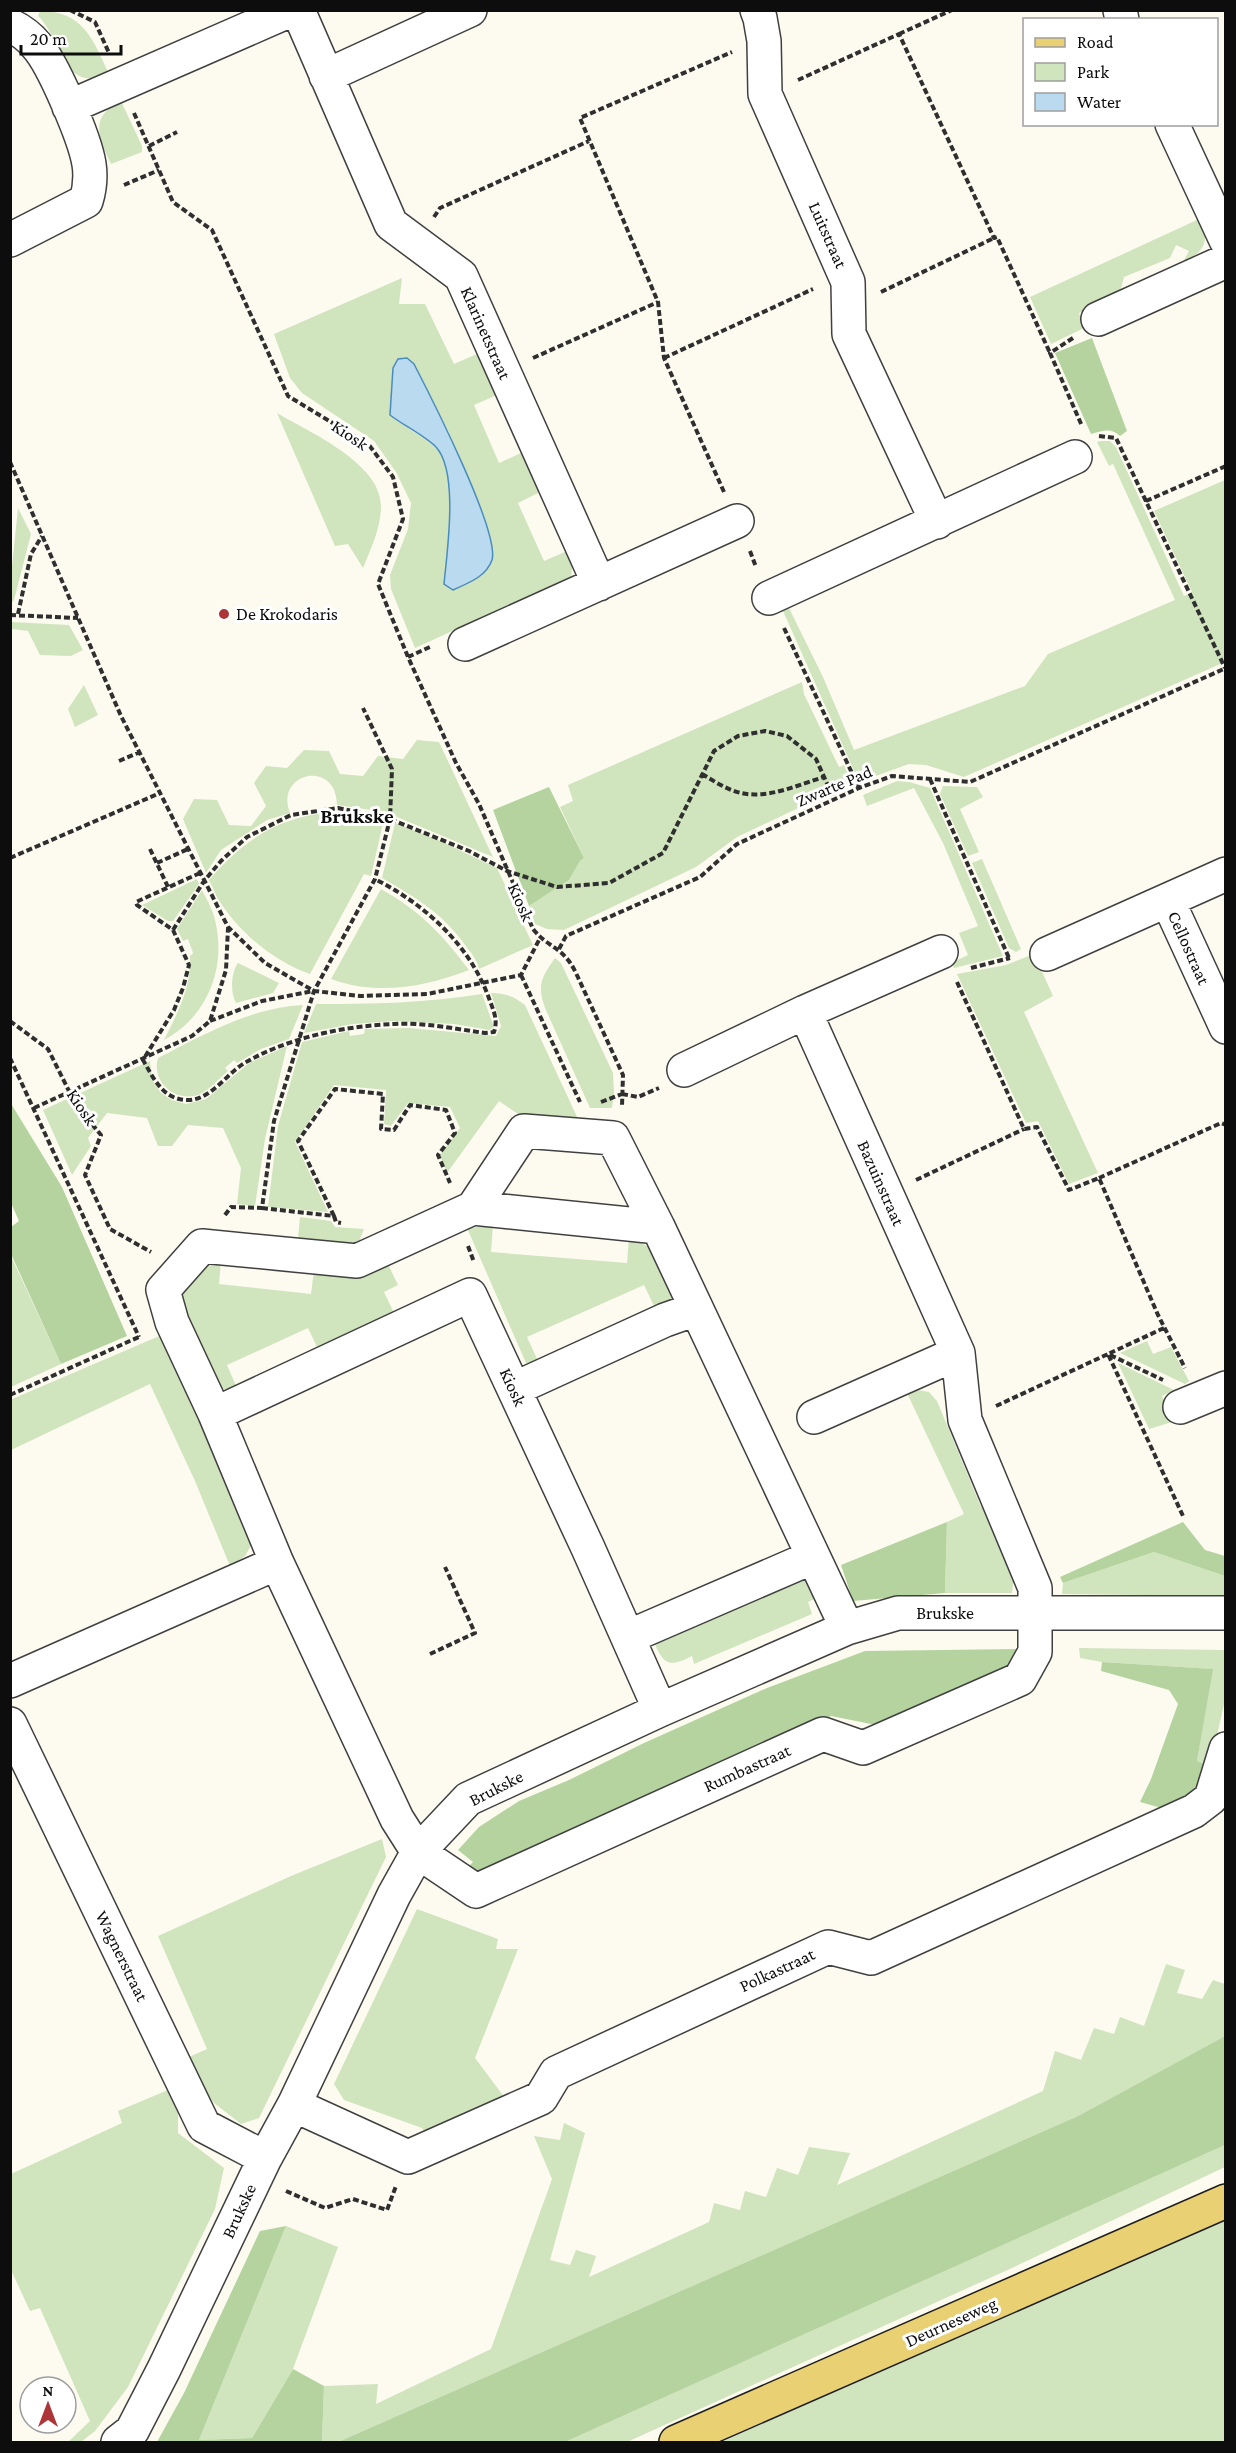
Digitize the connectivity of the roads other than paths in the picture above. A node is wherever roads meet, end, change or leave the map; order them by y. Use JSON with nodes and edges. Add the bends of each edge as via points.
{"nodes":[{"id":1,"x":291,"y":10,"type":"edge"},
{"id":2,"x":297,"y":10,"type":"edge"},
{"id":3,"x":470,"y":10,"type":"edge"},
{"id":4,"x":10,"y":25,"type":"edge"},
{"id":5,"x":762,"y":36,"type":"edge"},
{"id":6,"x":326,"y":76,"type":"junction"},
{"id":7,"x":69,"y":107,"type":"junction"},
{"id":8,"x":1173,"y":126,"type":"edge"},
{"id":9,"x":10,"y":240,"type":"edge"},
{"id":10,"x":1226,"y":240,"type":"edge"},
{"id":11,"x":1226,"y":261,"type":"edge"},
{"id":12,"x":1098,"y":319,"type":"road end"},
{"id":13,"x":1081,"y":447,"type":"road end"},
{"id":14,"x":737,"y":521,"type":"road end"},
{"id":15,"x":937,"y":522,"type":"junction"},
{"id":16,"x":599,"y":584,"type":"junction"},
{"id":17,"x":769,"y":598,"type":"road end"},
{"id":18,"x":465,"y":644,"type":"dead end"},
{"id":19,"x":1226,"y":874,"type":"edge"},
{"id":20,"x":1168,"y":901,"type":"junction"},
{"id":21,"x":1047,"y":954,"type":"road end"},
{"id":22,"x":946,"y":962,"type":"road end"},
{"id":23,"x":804,"y":1012,"type":"junction"},
{"id":24,"x":1226,"y":1028,"type":"edge"},
{"id":25,"x":684,"y":1070,"type":"dead end"},
{"id":26,"x":464,"y":1213,"type":"junction"},
{"id":27,"x":658,"y":1227,"type":"junction"},
{"id":28,"x":696,"y":1309,"type":"junction"},
{"id":29,"x":958,"y":1353,"type":"junction"},
{"id":30,"x":514,"y":1389,"type":"junction"},
{"id":31,"x":215,"y":1414,"type":"junction"},
{"id":32,"x":814,"y":1417,"type":"dead end"},
{"id":33,"x":813,"y":1557,"type":"junction"},
{"id":34,"x":277,"y":1563,"type":"junction"},
{"id":35,"x":1035,"y":1613,"type":"junction"},
{"id":36,"x":1226,"y":1613,"type":"edge"},
{"id":37,"x":847,"y":1629,"type":"junction"},
{"id":38,"x":628,"y":1637,"type":"junction"},
{"id":39,"x":10,"y":1681,"type":"edge"},
{"id":40,"x":660,"y":1710,"type":"junction"},
{"id":41,"x":10,"y":1724,"type":"edge"},
{"id":42,"x":1226,"y":1749,"type":"edge"},
{"id":43,"x":418,"y":1852,"type":"junction"},
{"id":44,"x":294,"y":2104,"type":"junction"},
{"id":45,"x":260,"y":2168,"type":"junction"},
{"id":46,"x":1226,"y":2201,"type":"edge"},
{"id":47,"x":118,"y":2442,"type":"edge"},
{"id":48,"x":676,"y":2442,"type":"edge"}],
"edges":[{"from":1,"to":7,"type":"street"},
{"from":2,"to":6,"type":"street","name":"Klarinetstraat"},
{"from":3,"to":6,"type":"street"},
{"from":4,"to":7,"type":"street","via":[[38,46]]},
{"from":5,"to":15,"type":"street","name":"Luitstraat","via":[[765,94],[848,282],[849,334]]},
{"from":6,"to":16,"type":"street","name":"Klarinetstraat","via":[[391,224],[461,276]]},
{"from":7,"to":9,"type":"street","via":[[89,162],[86,201]]},
{"from":8,"to":10,"type":"street"},
{"from":11,"to":12,"type":"street"},
{"from":13,"to":15,"type":"street"},
{"from":14,"to":16,"type":"street"},
{"from":15,"to":17,"type":"street"},
{"from":16,"to":18,"type":"street"},
{"from":19,"to":20,"type":"street","name":"Cellostraat"},
{"from":20,"to":21,"type":"street","name":"Cellostraat"},
{"from":20,"to":24,"type":"street","name":"Cellostraat"},
{"from":22,"to":23,"type":"street"},
{"from":23,"to":25,"type":"street"},
{"from":23,"to":29,"type":"street","name":"Bazuinstraat"},
{"from":26,"to":27,"type":"street"},
{"from":26,"to":27,"type":"street","via":[[524,1131],[613,1138]]},
{"from":26,"to":31,"type":"street","via":[[357,1261],[202,1246],[163,1290],[172,1322]]},
{"from":27,"to":28,"type":"street"},
{"from":28,"to":30,"type":"street"},
{"from":28,"to":33,"type":"street"},
{"from":29,"to":32,"type":"street"},
{"from":29,"to":35,"type":"street","name":"Bazuinstraat","via":[[965,1420],[1035,1588]]},
{"from":30,"to":31,"type":"street","name":"Kiosk","via":[[470,1295]]},
{"from":30,"to":38,"type":"street","name":"Kiosk"},
{"from":31,"to":34,"type":"street"},
{"from":33,"to":37,"type":"street"},
{"from":33,"to":38,"type":"street"},
{"from":34,"to":39,"type":"street"},
{"from":34,"to":43,"type":"street","via":[[397,1819]]},
{"from":35,"to":36,"type":"street","name":"Brukske"},
{"from":35,"to":37,"type":"street","name":"Brukske","via":[[898,1613]]},
{"from":35,"to":43,"type":"street","name":"Rumbastraat","via":[[1035,1652],[1020,1679],[862,1748],[823,1734],[476,1891]]},
{"from":37,"to":40,"type":"street","name":"Brukske"},
{"from":38,"to":40,"type":"street","name":"Kiosk"},
{"from":40,"to":43,"type":"street","name":"Brukske","via":[[468,1799]]},
{"from":41,"to":45,"type":"street","name":"Wagnerstraat","via":[[204,2126]]},
{"from":42,"to":44,"type":"street","name":"Polkastraat","via":[[1210,1798],[1194,1810],[871,1958],[828,1947],[556,2073],[541,2098],[408,2157]]},
{"from":43,"to":44,"type":"street","name":"Brukske"},
{"from":44,"to":45,"type":"street","name":"Brukske"},
{"from":45,"to":47,"type":"street","name":"Brukske","via":[[164,2370],[132,2431]]},
{"from":46,"to":48,"type":"main road","name":"Deurneseweg"}]}
